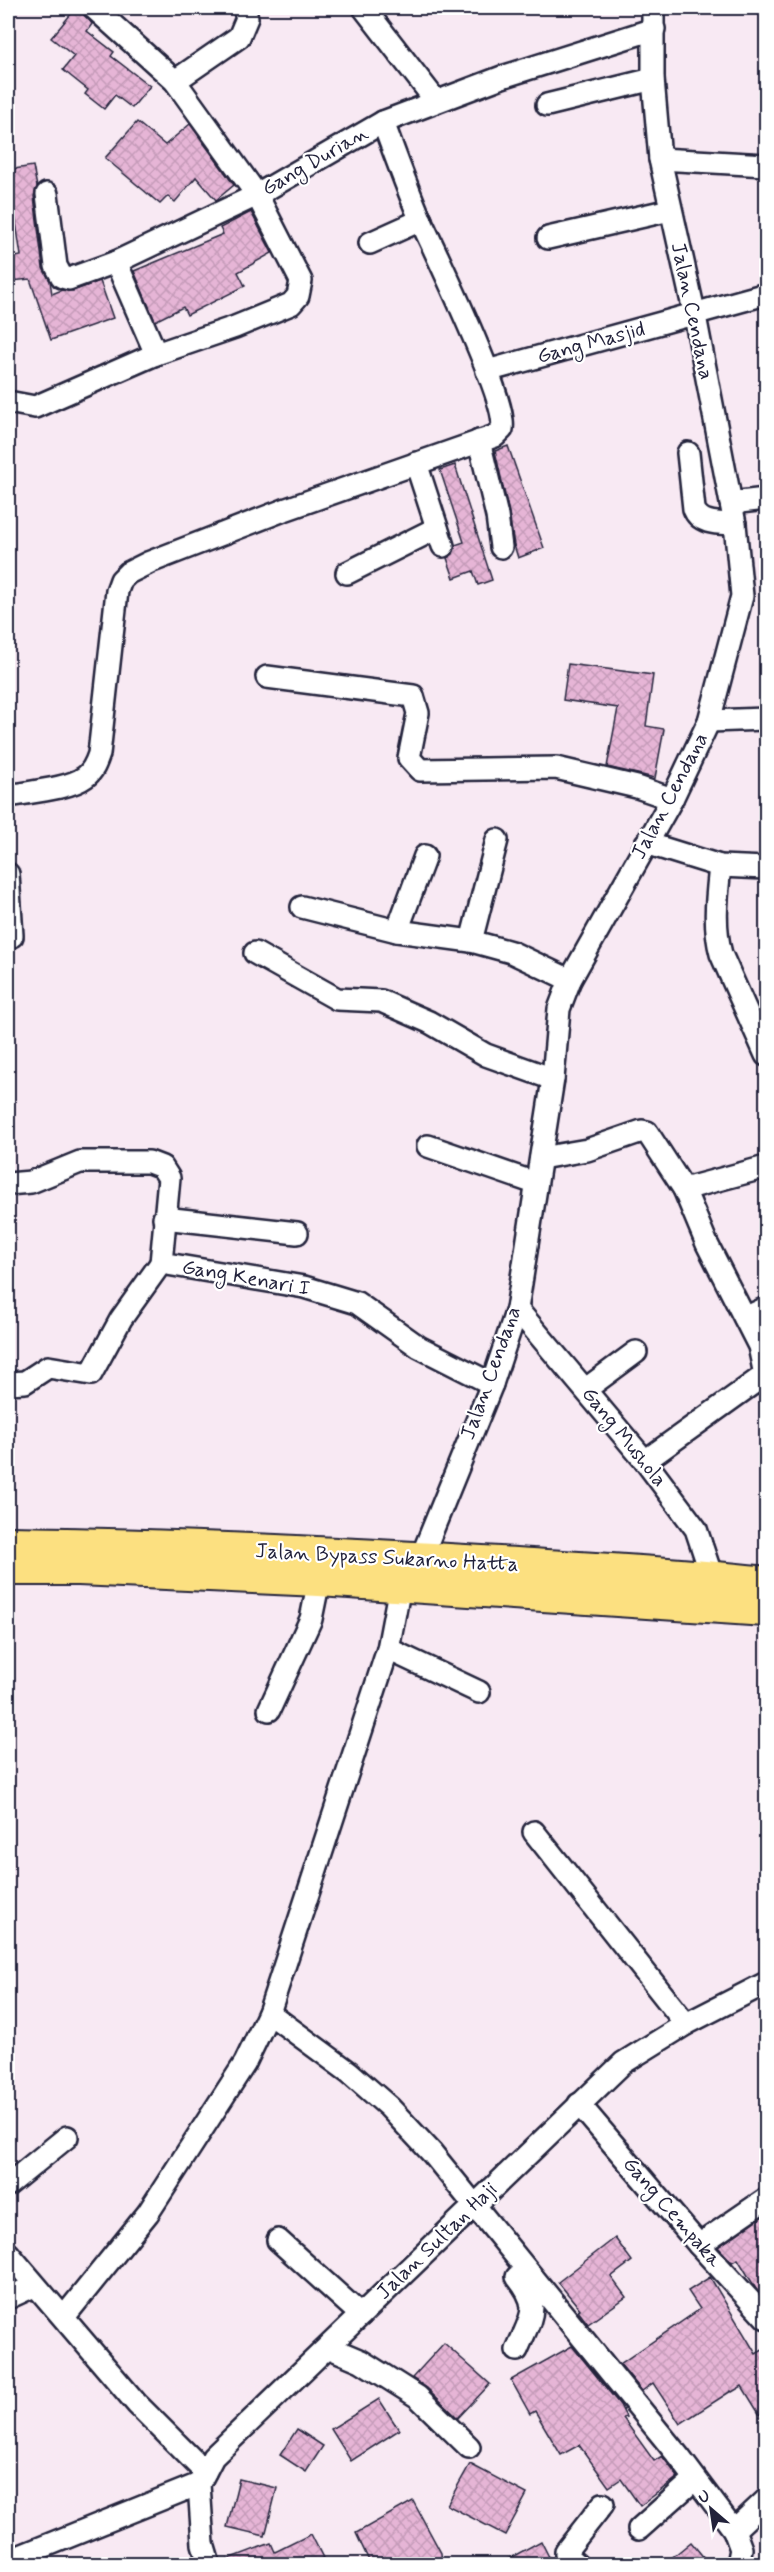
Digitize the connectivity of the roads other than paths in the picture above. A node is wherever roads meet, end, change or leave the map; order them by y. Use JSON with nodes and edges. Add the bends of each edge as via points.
{"nodes":[{"id":1,"x":94,"y":8,"type":"edge"},
{"id":2,"x":244,"y":8,"type":"edge"},
{"id":3,"x":364,"y":8,"type":"edge"},
{"id":4,"x":653,"y":8,"type":"edge"},
{"id":5,"x":654,"y":29,"type":"junction"},
{"id":6,"x":653,"y":79,"type":"junction"},
{"id":7,"x":175,"y":81,"type":"junction"},
{"id":8,"x":436,"y":101,"type":"junction"},
{"id":9,"x":547,"y":105,"type":"dead end"},
{"id":10,"x":383,"y":122,"type":"junction"},
{"id":11,"x":660,"y":159,"type":"junction"},
{"id":12,"x":766,"y":165,"type":"edge"},
{"id":13,"x":47,"y":194,"type":"dead end"},
{"id":14,"x":257,"y":195,"type":"junction"},
{"id":15,"x":670,"y":210,"type":"junction"},
{"id":16,"x":421,"y":220,"type":"junction"},
{"id":17,"x":548,"y":238,"type":"dead end"},
{"id":18,"x":370,"y":243,"type":"dead end"},
{"id":19,"x":116,"y":262,"type":"junction"},
{"id":20,"x":766,"y":294,"type":"edge"},
{"id":21,"x":695,"y":316,"type":"junction"},
{"id":22,"x":156,"y":354,"type":"junction"},
{"id":23,"x":487,"y":371,"type":"junction"},
{"id":24,"x":8,"y":402,"type":"edge"},
{"id":25,"x":479,"y":441,"type":"junction"},
{"id":26,"x":688,"y":453,"type":"dead end"},
{"id":27,"x":416,"y":463,"type":"junction"},
{"id":28,"x":766,"y":499,"type":"edge"},
{"id":29,"x":733,"y":513,"type":"junction"},
{"id":30,"x":501,"y":547,"type":"dead end"},
{"id":31,"x":347,"y":573,"type":"dead end"},
{"id":32,"x":267,"y":677,"type":"dead end"},
{"id":33,"x":766,"y":719,"type":"edge"},
{"id":34,"x":709,"y":721,"type":"junction"},
{"id":35,"x":8,"y":796,"type":"edge"},
{"id":36,"x":672,"y":799,"type":"junction"},
{"id":37,"x":497,"y":840,"type":"dead end"},
{"id":38,"x":645,"y":843,"type":"junction"},
{"id":39,"x":425,"y":856,"type":"dead end"},
{"id":40,"x":720,"y":867,"type":"junction"},
{"id":41,"x":766,"y":868,"type":"edge"},
{"id":42,"x":8,"y":874,"type":"edge"},
{"id":43,"x":302,"y":907,"type":"dead end"},
{"id":44,"x":397,"y":931,"type":"junction"},
{"id":45,"x":12,"y":936,"type":"dead end"},
{"id":46,"x":471,"y":940,"type":"junction"},
{"id":47,"x":255,"y":953,"type":"dead end"},
{"id":48,"x":570,"y":980,"type":"junction"},
{"id":49,"x":766,"y":1055,"type":"edge"},
{"id":50,"x":553,"y":1079,"type":"junction"},
{"id":51,"x":428,"y":1146,"type":"dead end"},
{"id":52,"x":541,"y":1158,"type":"junction"},
{"id":53,"x":766,"y":1167,"type":"edge"},
{"id":54,"x":535,"y":1183,"type":"junction"},
{"id":55,"x":8,"y":1184,"type":"edge"},
{"id":56,"x":684,"y":1189,"type":"junction"},
{"id":57,"x":164,"y":1218,"type":"junction"},
{"id":58,"x":297,"y":1233,"type":"dead end"},
{"id":59,"x":161,"y":1263,"type":"junction"},
{"id":60,"x":766,"y":1308,"type":"edge"},
{"id":61,"x":517,"y":1309,"type":"junction"},
{"id":62,"x":745,"y":1318,"type":"junction"},
{"id":63,"x":636,"y":1352,"type":"dead end"},
{"id":64,"x":766,"y":1375,"type":"edge"},
{"id":65,"x":8,"y":1383,"type":"edge"},
{"id":66,"x":492,"y":1384,"type":"junction"},
{"id":67,"x":586,"y":1389,"type":"junction"},
{"id":68,"x":645,"y":1461,"type":"junction"},
{"id":69,"x":8,"y":1543,"type":"edge"},
{"id":70,"x":421,"y":1558,"type":"junction"},
{"id":71,"x":8,"y":1569,"type":"edge"},
{"id":72,"x":712,"y":1576,"type":"junction"},
{"id":73,"x":319,"y":1581,"type":"junction"},
{"id":74,"x":766,"y":1583,"type":"edge"},
{"id":75,"x":400,"y":1586,"type":"junction"},
{"id":76,"x":766,"y":1610,"type":"edge"},
{"id":77,"x":388,"y":1649,"type":"junction"},
{"id":78,"x":479,"y":1692,"type":"dead end"},
{"id":79,"x":269,"y":1710,"type":"dead end"},
{"id":80,"x":534,"y":1832,"type":"dead end"},
{"id":81,"x":766,"y":1983,"type":"edge"},
{"id":82,"x":269,"y":2013,"type":"junction"},
{"id":83,"x":686,"y":2024,"type":"junction"},
{"id":84,"x":579,"y":2104,"type":"junction"},
{"id":85,"x":67,"y":2137,"type":"dead end"},
{"id":86,"x":8,"y":2186,"type":"edge"},
{"id":87,"x":766,"y":2199,"type":"edge"},
{"id":88,"x":470,"y":2210,"type":"junction"},
{"id":89,"x":278,"y":2240,"type":"dead end"},
{"id":90,"x":699,"y":2245,"type":"junction"},
{"id":91,"x":8,"y":2253,"type":"edge"},
{"id":92,"x":34,"y":2286,"type":"junction"},
{"id":93,"x":8,"y":2298,"type":"edge"},
{"id":94,"x":361,"y":2315,"type":"junction"},
{"id":95,"x":64,"y":2317,"type":"junction"},
{"id":96,"x":766,"y":2318,"type":"edge"},
{"id":97,"x":328,"y":2347,"type":"junction"},
{"id":98,"x":517,"y":2350,"type":"dead end"},
{"id":99,"x":469,"y":2447,"type":"dead end"},
{"id":100,"x":202,"y":2478,"type":"junction"},
{"id":101,"x":695,"y":2479,"type":"junction"},
{"id":102,"x":766,"y":2500,"type":"edge"},
{"id":103,"x":603,"y":2504,"type":"dead end"},
{"id":104,"x":639,"y":2529,"type":"dead end"},
{"id":105,"x":734,"y":2530,"type":"junction"},
{"id":106,"x":8,"y":2561,"type":"edge"},
{"id":107,"x":209,"y":2565,"type":"edge"},
{"id":108,"x":576,"y":2565,"type":"edge"},
{"id":109,"x":738,"y":2565,"type":"edge"}],
"edges":[{"from":1,"to":7,"type":"street"},
{"from":2,"to":7,"type":"street","via":[[247,18],[239,37]]},
{"from":3,"to":8,"type":"street"},
{"from":4,"to":5,"type":"street","name":"Jalan Cendana"},
{"from":5,"to":6,"type":"street","name":"Jalan Cendana"},
{"from":5,"to":8,"type":"street","name":"Gang Durian"},
{"from":6,"to":9,"type":"street"},
{"from":6,"to":11,"type":"street","name":"Jalan Cendana"},
{"from":7,"to":14,"type":"street"},
{"from":8,"to":10,"type":"street","name":"Gang Durian"},
{"from":10,"to":14,"type":"street","name":"Gang Durian"},
{"from":10,"to":16,"type":"street"},
{"from":11,"to":12,"type":"street"},
{"from":11,"to":15,"type":"street","name":"Jalan Cendana"},
{"from":13,"to":19,"type":"street","name":"Gang Durian","via":[[56,266],[62,277],[69,279]]},
{"from":14,"to":19,"type":"street","name":"Gang Durian"},
{"from":14,"to":22,"type":"street","via":[[298,275],[296,300],[235,327]]},
{"from":15,"to":17,"type":"street"},
{"from":15,"to":21,"type":"street","name":"Jalan Cendana"},
{"from":16,"to":18,"type":"street"},
{"from":16,"to":23,"type":"street"},
{"from":19,"to":22,"type":"street"},
{"from":20,"to":21,"type":"street","name":"Gang Masjid"},
{"from":21,"to":23,"type":"street","name":"Gang Masjid"},
{"from":21,"to":29,"type":"street","name":"Jalan Cendana"},
{"from":22,"to":24,"type":"street","via":[[35,407]]},
{"from":23,"to":25,"type":"street","via":[[503,426],[495,436]]},
{"from":25,"to":27,"type":"street"},
{"from":25,"to":30,"type":"street"},
{"from":26,"to":29,"type":"street","via":[[697,516],[702,520]]},
{"from":27,"to":31,"type":"street","via":[[440,537]]},
{"from":27,"to":35,"type":"street","via":[[150,561],[128,573],[117,591],[96,765],[74,783]]},
{"from":28,"to":29,"type":"street"},
{"from":29,"to":34,"type":"street","name":"Jalan Cendana","via":[[742,596]]},
{"from":32,"to":36,"type":"street","via":[[413,696],[418,712],[409,758],[420,770],[556,768]]},
{"from":33,"to":34,"type":"street"},
{"from":34,"to":36,"type":"street","name":"Jalan Cendana"},
{"from":36,"to":38,"type":"street","name":"Jalan Cendana"},
{"from":37,"to":46,"type":"street"},
{"from":38,"to":40,"type":"street"},
{"from":38,"to":48,"type":"street","name":"Jalan Cendana"},
{"from":39,"to":44,"type":"street"},
{"from":40,"to":41,"type":"street"},
{"from":40,"to":49,"type":"street","via":[[717,939]]},
{"from":42,"to":45,"type":"street"},
{"from":43,"to":44,"type":"street"},
{"from":44,"to":46,"type":"street"},
{"from":46,"to":48,"type":"street","via":[[511,952]]},
{"from":47,"to":50,"type":"street","via":[[337,999],[381,1001],[429,1022],[486,1055]]},
{"from":48,"to":50,"type":"street","name":"Jalan Cendana","via":[[559,1010]]},
{"from":50,"to":52,"type":"street","name":"Jalan Cendana"},
{"from":51,"to":54,"type":"street"},
{"from":52,"to":54,"type":"street","name":"Jalan Cendana"},
{"from":52,"to":56,"type":"street","via":[[587,1150],[645,1131]]},
{"from":53,"to":56,"type":"street"},
{"from":54,"to":61,"type":"street","name":"Jalan Cendana"},
{"from":55,"to":57,"type":"street","name":"Gang Kenari I","via":[[31,1182],[80,1162],[149,1162],[162,1167],[169,1178]]},
{"from":56,"to":62,"type":"street"},
{"from":57,"to":58,"type":"street"},
{"from":57,"to":59,"type":"street","name":"Gang Kenari I"},
{"from":59,"to":65,"type":"street","via":[[121,1319],[91,1374],[48,1367],[25,1382]]},
{"from":59,"to":66,"type":"street","name":"Gang Kenari I","via":[[304,1287],[357,1304],[419,1347]]},
{"from":60,"to":62,"type":"street"},
{"from":61,"to":66,"type":"street","name":"Jalan Cendana"},
{"from":61,"to":67,"type":"street","name":"Gang Mushola"},
{"from":62,"to":64,"type":"street","via":[[759,1346]]},
{"from":63,"to":67,"type":"street"},
{"from":64,"to":68,"type":"street"},
{"from":66,"to":70,"type":"street","name":"Jalan Cendana"},
{"from":67,"to":68,"type":"street","name":"Gang Mushola"},
{"from":68,"to":72,"type":"street","name":"Gang Mushola","via":[[696,1529]]},
{"from":69,"to":70,"type":"highway","name":"Jalan Bypass Sukarno Hatta"},
{"from":70,"to":72,"type":"highway","name":"Jalan Bypass Sukarno Hatta"},
{"from":71,"to":73,"type":"highway","name":"Jalan Bypass Sukarno Hatta"},
{"from":72,"to":74,"type":"highway","name":"Jalan Bypass Sukarno Hatta"},
{"from":73,"to":75,"type":"highway","name":"Jalan Bypass Sukarno Hatta"},
{"from":73,"to":79,"type":"street","via":[[311,1619]]},
{"from":75,"to":76,"type":"highway","name":"Jalan Bypass Sukarno Hatta"},
{"from":75,"to":77,"type":"street"},
{"from":77,"to":78,"type":"street"},
{"from":77,"to":82,"type":"street"},
{"from":80,"to":83,"type":"street"},
{"from":81,"to":83,"type":"street","name":"Jalan Sultan Haji"},
{"from":82,"to":88,"type":"street","via":[[389,2107],[432,2153]]},
{"from":82,"to":95,"type":"street","via":[[245,2063],[148,2213]]},
{"from":83,"to":84,"type":"street","name":"Jalan Sultan Haji","via":[[623,2063]]},
{"from":84,"to":88,"type":"street","name":"Jalan Sultan Haji"},
{"from":84,"to":90,"type":"street","name":"Gang Cempaka"},
{"from":85,"to":86,"type":"street"},
{"from":87,"to":90,"type":"street"},
{"from":88,"to":94,"type":"street","name":"Jalan Sultan Haji"},
{"from":88,"to":98,"type":"street","via":[[531,2295],[530,2317]]},
{"from":88,"to":101,"type":"street"},
{"from":89,"to":94,"type":"street"},
{"from":90,"to":96,"type":"street","name":"Gang Cempaka"},
{"from":91,"to":92,"type":"street"},
{"from":92,"to":93,"type":"street"},
{"from":92,"to":95,"type":"street"},
{"from":94,"to":97,"type":"street","name":"Jalan Sultan Haji"},
{"from":95,"to":100,"type":"street"},
{"from":97,"to":99,"type":"street","via":[[361,2361],[418,2397]]},
{"from":97,"to":100,"type":"street","name":"Jalan Sultan Haji","via":[[213,2457]]},
{"from":100,"to":106,"type":"street"},
{"from":100,"to":107,"type":"street","via":[[203,2544]]},
{"from":101,"to":104,"type":"street"},
{"from":101,"to":105,"type":"street"},
{"from":102,"to":105,"type":"street"},
{"from":103,"to":108,"type":"street","via":[[566,2551]]},
{"from":105,"to":109,"type":"street","via":[[741,2549]]}]}
